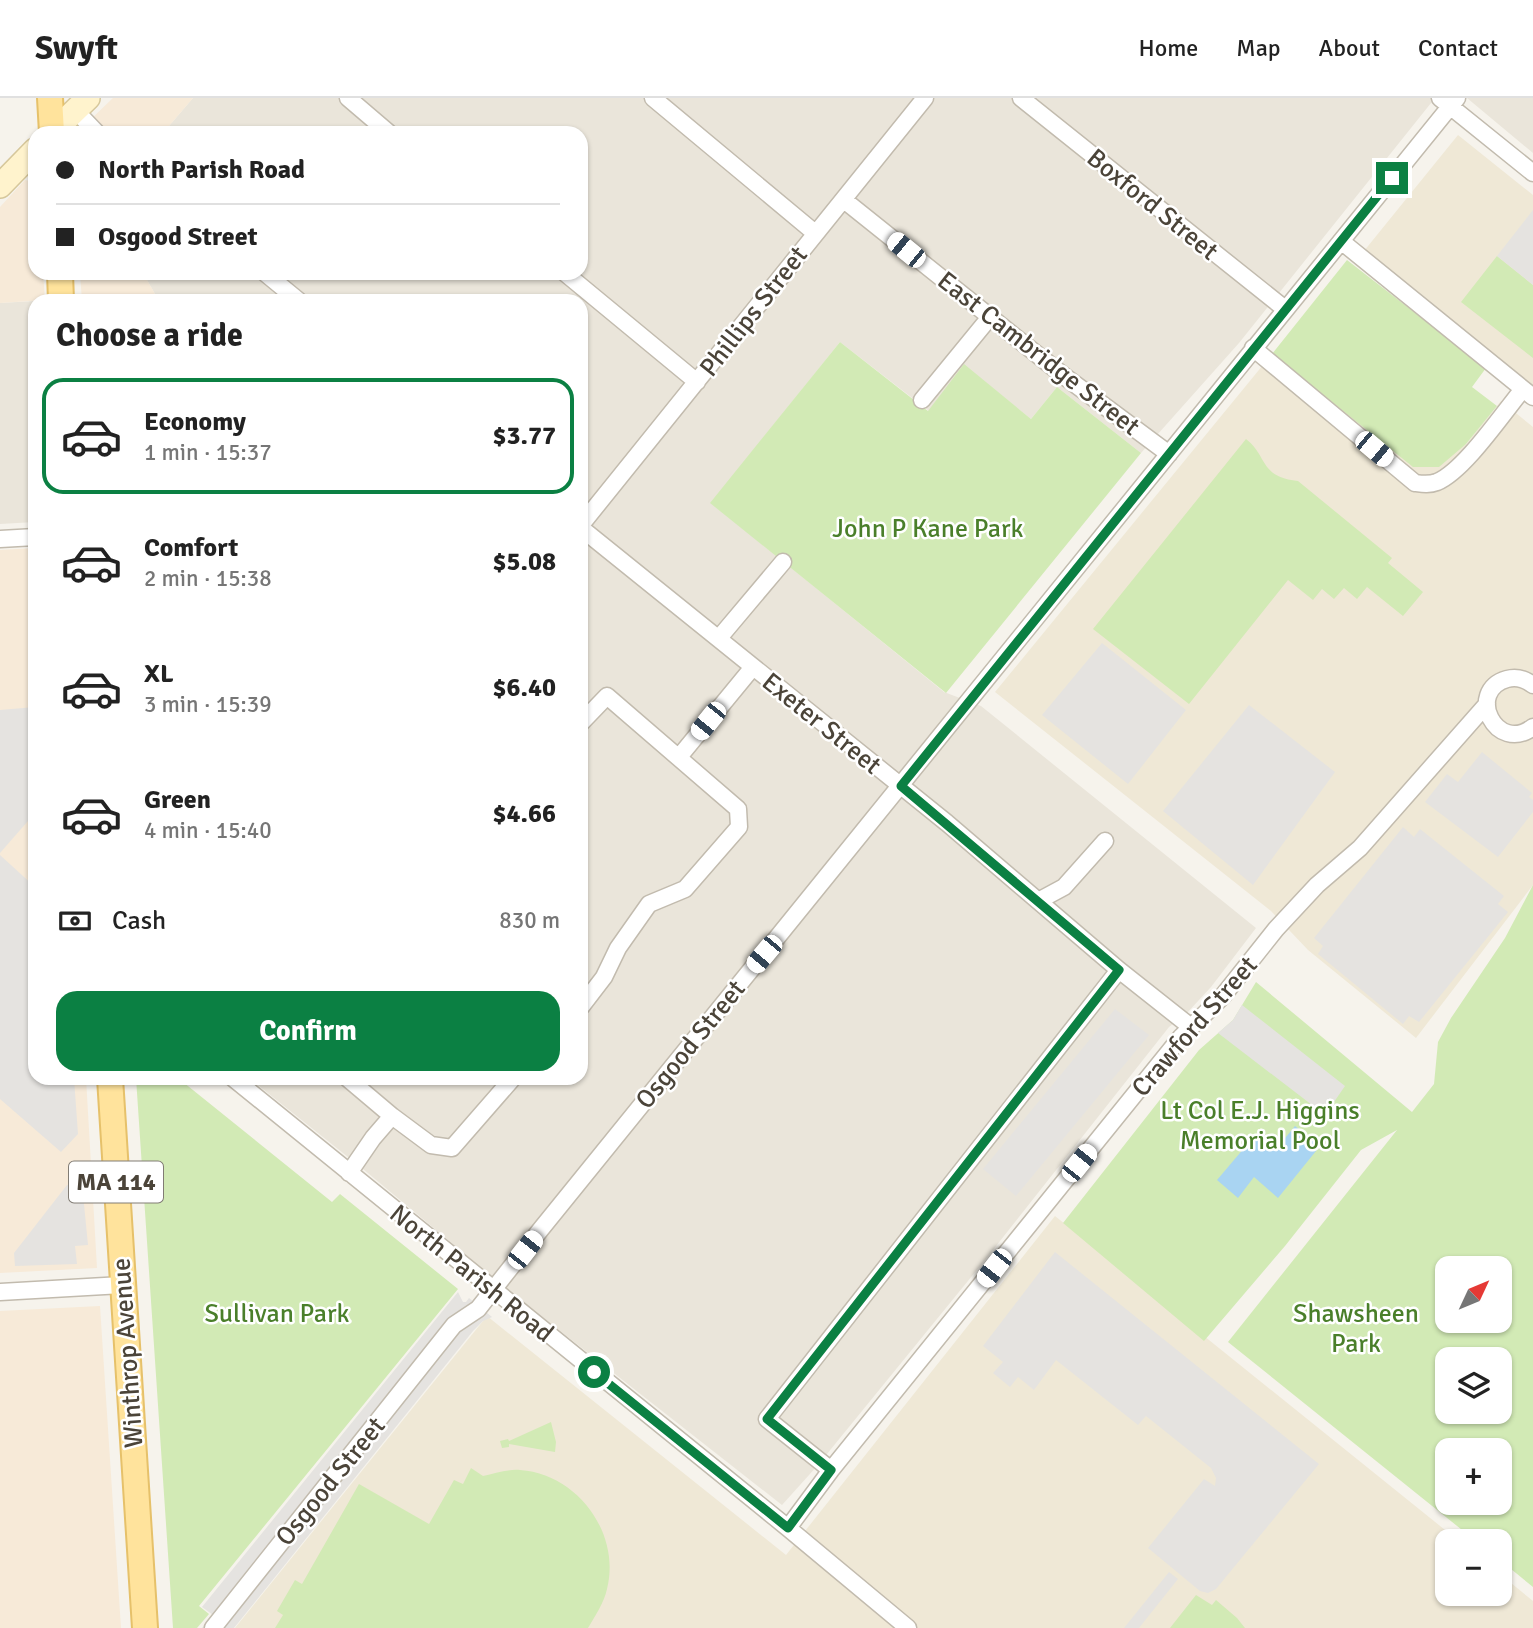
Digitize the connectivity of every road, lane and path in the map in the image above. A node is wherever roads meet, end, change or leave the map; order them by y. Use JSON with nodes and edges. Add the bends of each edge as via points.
{"nodes":[{"id":1,"x":50,"y":98,"type":"edge"},
{"id":2,"x":348,"y":98,"type":"edge"},
{"id":3,"x":653,"y":98,"type":"edge"},
{"id":4,"x":925,"y":98,"type":"edge"},
{"id":5,"x":1021,"y":98,"type":"edge"},
{"id":6,"x":1449,"y":101,"type":"edge"},
{"id":7,"x":82,"y":104,"type":"edge"},
{"id":8,"x":52,"y":126,"type":"edge"},
{"id":9,"x":59,"y":126,"type":"edge"},
{"id":10,"x":93,"y":126,"type":"edge"},
{"id":11,"x":381,"y":126,"type":"edge"},
{"id":12,"x":28,"y":157,"type":"edge"},
{"id":13,"x":1533,"y":173,"type":"edge"},
{"id":14,"x":0,"y":186,"type":"edge"},
{"id":15,"x":844,"y":200,"type":"junction"},
{"id":16,"x":815,"y":233,"type":"junction"},
{"id":17,"x":1341,"y":241,"type":"junction"},
{"id":18,"x":274,"y":280,"type":"edge"},
{"id":19,"x":573,"y":280,"type":"edge"},
{"id":20,"x":290,"y":294,"type":"edge"},
{"id":21,"x":1285,"y":309,"type":"junction"},
{"id":22,"x":990,"y":317,"type":"junction"},
{"id":23,"x":1253,"y":348,"type":"junction"},
{"id":24,"x":697,"y":382,"type":"junction"},
{"id":25,"x":1528,"y":393,"type":"edge"},
{"id":26,"x":922,"y":400,"type":"dead end"},
{"id":27,"x":1169,"y":454,"type":"junction"},
{"id":28,"x":588,"y":518,"type":"edge"},
{"id":29,"x":588,"y":533,"type":"edge"},
{"id":30,"x":28,"y":537,"type":"edge"},
{"id":31,"x":0,"y":539,"type":"edge"},
{"id":32,"x":783,"y":562,"type":"dead end"},
{"id":33,"x":719,"y":638,"type":"junction"},
{"id":34,"x":752,"y":667,"type":"junction"},
{"id":35,"x":1533,"y":685,"type":"edge"},
{"id":36,"x":1487,"y":704,"type":"junction"},
{"id":37,"x":588,"y":716,"type":"edge"},
{"id":38,"x":1533,"y":726,"type":"edge"},
{"id":39,"x":679,"y":757,"type":"junction"},
{"id":40,"x":901,"y":786,"type":"junction"},
{"id":41,"x":1105,"y":841,"type":"dead end"},
{"id":42,"x":1038,"y":901,"type":"junction"},
{"id":43,"x":1119,"y":970,"type":"junction"},
{"id":44,"x":588,"y":998,"type":"edge"},
{"id":45,"x":1191,"y":1027,"type":"junction"},
{"id":46,"x":110,"y":1085,"type":"edge"},
{"id":47,"x":242,"y":1085,"type":"edge"},
{"id":48,"x":355,"y":1085,"type":"edge"},
{"id":49,"x":507,"y":1085,"type":"edge"},
{"id":50,"x":392,"y":1116,"type":"junction"},
{"id":51,"x":349,"y":1173,"type":"junction"},
{"id":52,"x":122,"y":1285,"type":"junction"},
{"id":53,"x":493,"y":1291,"type":"junction"},
{"id":54,"x":0,"y":1292,"type":"edge"},
{"id":55,"x":831,"y":1470,"type":"junction"},
{"id":56,"x":788,"y":1528,"type":"junction"},
{"id":57,"x":145,"y":1628,"type":"edge"},
{"id":58,"x":213,"y":1628,"type":"edge"},
{"id":59,"x":908,"y":1628,"type":"edge"}],
"edges":[{"from":1,"to":8,"type":"main road"},
{"from":2,"to":11,"type":"street"},
{"from":3,"to":16,"type":"street"},
{"from":4,"to":15,"type":"street","name":"Phillips Street"},
{"from":5,"to":21,"type":"street","name":"Boxford Street"},
{"from":6,"to":13,"type":"street"},
{"from":6,"to":17,"type":"street","name":"Osgood Street"},
{"from":7,"to":9,"type":"main road"},
{"from":7,"to":10,"type":"street"},
{"from":12,"to":14,"type":"main road"},
{"from":15,"to":16,"type":"street","name":"Phillips Street"},
{"from":15,"to":22,"type":"street","name":"East Cambridge Street"},
{"from":16,"to":24,"type":"street","name":"Phillips Street"},
{"from":17,"to":21,"type":"street","name":"Osgood Street"},
{"from":17,"to":25,"type":"street"},
{"from":18,"to":20,"type":"street"},
{"from":19,"to":24,"type":"street"},
{"from":21,"to":23,"type":"street","name":"Osgood Street"},
{"from":22,"to":26,"type":"street"},
{"from":22,"to":27,"type":"street","name":"East Cambridge Street"},
{"from":23,"to":25,"type":"street","via":[[1415,483],[1438,481],[1460,465]]},
{"from":23,"to":27,"type":"street","name":"Osgood Street"},
{"from":24,"to":28,"type":"street","name":"Phillips Street"},
{"from":27,"to":40,"type":"street","name":"Osgood Street"},
{"from":29,"to":33,"type":"street","name":"Exeter Street"},
{"from":30,"to":31,"type":"street"},
{"from":32,"to":33,"type":"street"},
{"from":33,"to":34,"type":"street","name":"Exeter Street"},
{"from":34,"to":39,"type":"street"},
{"from":34,"to":40,"type":"street","name":"Exeter Street"},
{"from":35,"to":36,"type":"street","name":"Crawford Street","via":[[1518,678],[1505,680],[1492,689]]},
{"from":36,"to":38,"type":"street","via":[[1490,719],[1501,730],[1514,734]]},
{"from":36,"to":45,"type":"street","name":"Crawford Street","via":[[1360,848],[1317,885]]},
{"from":37,"to":39,"type":"street","via":[[607,696]]},
{"from":39,"to":44,"type":"street","via":[[738,809],[740,827],[685,889],[649,904]]},
{"from":40,"to":42,"type":"street","name":"Exeter Street"},
{"from":40,"to":53,"type":"street","name":"Osgood Street"},
{"from":41,"to":42,"type":"street","via":[[1064,887]]},
{"from":42,"to":43,"type":"street","name":"Exeter Street"},
{"from":43,"to":45,"type":"street","name":"Exeter Street"},
{"from":43,"to":55,"type":"street","via":[[767,1419]]},
{"from":45,"to":55,"type":"street","name":"Crawford Street"},
{"from":46,"to":52,"type":"main road","name":"Winthrop Avenue","number":"MA 114"},
{"from":47,"to":51,"type":"street","name":"North Parish Road"},
{"from":48,"to":50,"type":"street"},
{"from":49,"to":50,"type":"street","via":[[452,1148],[431,1145]]},
{"from":50,"to":51,"type":"street"},
{"from":51,"to":53,"type":"street","name":"North Parish Road"},
{"from":52,"to":54,"type":"street"},
{"from":52,"to":57,"type":"main road","name":"Winthrop Avenue","number":"MA 114"},
{"from":53,"to":56,"type":"street","name":"North Parish Road"},
{"from":53,"to":58,"type":"street","name":"Osgood Street","via":[[478,1309],[454,1325]]},
{"from":55,"to":56,"type":"street","name":"Crawford Street"},
{"from":56,"to":59,"type":"street","name":"North Parish Road"}]}
